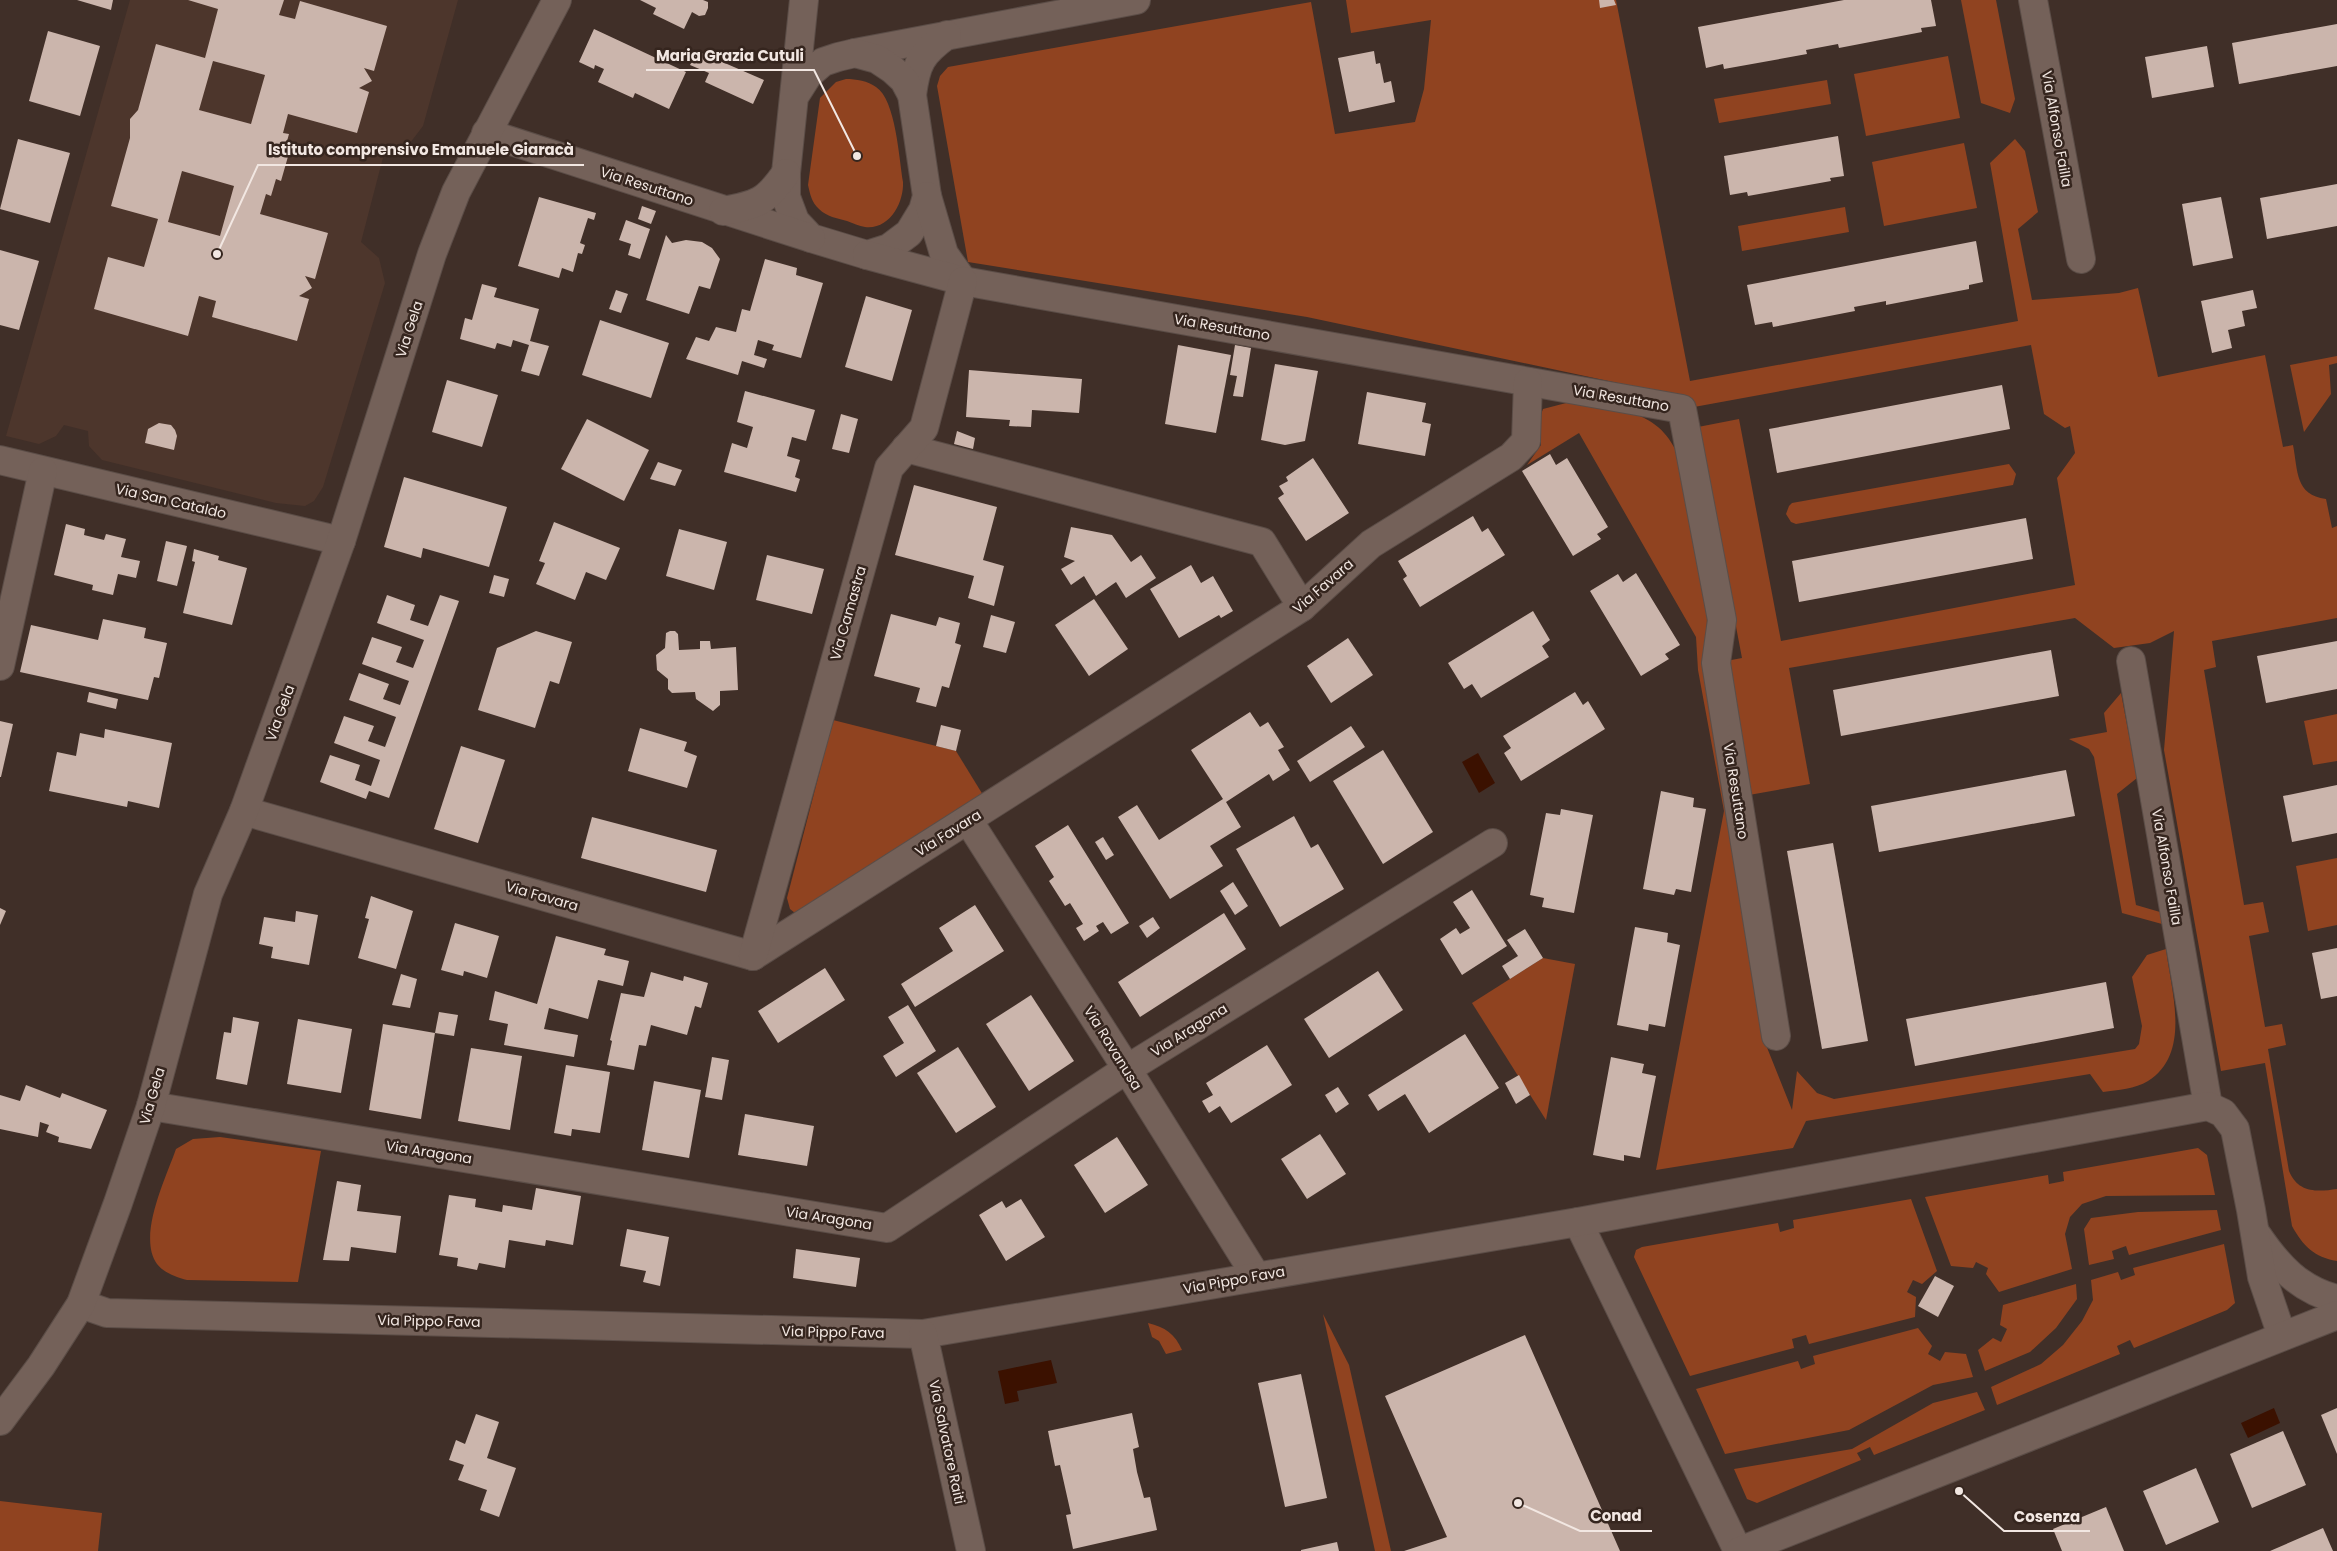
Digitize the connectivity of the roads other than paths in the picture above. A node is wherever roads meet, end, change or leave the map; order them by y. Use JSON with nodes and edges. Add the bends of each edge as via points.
{"nodes":[{"id":1,"x":557,"y":0,"type":"edge"},
{"id":2,"x":1136,"y":0,"type":"edge"},
{"id":3,"x":2033,"y":0,"type":"edge"},
{"id":4,"x":803,"y":9,"type":"edge"},
{"id":5,"x":949,"y":34,"type":"junction"},
{"id":6,"x":855,"y":53,"type":"junction"},
{"id":7,"x":912,"y":95,"type":"junction"},
{"id":8,"x":794,"y":97,"type":"junction"},
{"id":9,"x":486,"y":133,"type":"junction"},
{"id":10,"x":786,"y":173,"type":"junction"},
{"id":11,"x":927,"y":196,"type":"junction"},
{"id":12,"x":723,"y":211,"type":"junction"},
{"id":13,"x":811,"y":238,"type":"junction"},
{"id":14,"x":867,"y":254,"type":"junction"},
{"id":15,"x":2080,"y":259,"type":"dead end"},
{"id":16,"x":963,"y":281,"type":"junction"},
{"id":17,"x":1528,"y":382,"type":"junction"},
{"id":18,"x":906,"y":448,"type":"junction"},
{"id":19,"x":0,"y":460,"type":"edge"},
{"id":20,"x":43,"y":471,"type":"junction"},
{"id":21,"x":341,"y":542,"type":"junction"},
{"id":22,"x":1302,"y":608,"type":"junction"},
{"id":23,"x":2131,"y":661,"type":"dead end"},
{"id":24,"x":0,"y":666,"type":"edge"},
{"id":25,"x":244,"y":811,"type":"junction"},
{"id":26,"x":968,"y":820,"type":"junction"},
{"id":27,"x":1493,"y":843,"type":"dead end"},
{"id":28,"x":753,"y":956,"type":"junction"},
{"id":29,"x":1776,"y":1036,"type":"dead end"},
{"id":30,"x":1127,"y":1068,"type":"junction"},
{"id":31,"x":151,"y":1106,"type":"junction"},
{"id":32,"x":2208,"y":1106,"type":"junction"},
{"id":33,"x":1578,"y":1222,"type":"junction"},
{"id":34,"x":2255,"y":1232,"type":"junction"},
{"id":35,"x":1256,"y":1276,"type":"junction"},
{"id":36,"x":2337,"y":1299,"type":"edge"},
{"id":37,"x":81,"y":1304,"type":"junction"},
{"id":38,"x":2337,"y":1314,"type":"edge"},
{"id":39,"x":923,"y":1334,"type":"junction"},
{"id":40,"x":2282,"y":1336,"type":"junction"},
{"id":41,"x":2,"y":1413,"type":"edge"},
{"id":42,"x":970,"y":1551,"type":"edge"},
{"id":43,"x":1739,"y":1551,"type":"edge"}],
"edges":[{"from":1,"to":9,"type":"street","name":"Via Gela"},
{"from":2,"to":5,"type":"street"},
{"from":3,"to":15,"type":"street","name":"Via Alfonso Failla"},
{"from":4,"to":8,"type":"street"},
{"from":5,"to":6,"type":"street"},
{"from":5,"to":7,"type":"street","via":[[922,57]]},
{"from":6,"to":7,"type":"street","via":[[877,59],[892,69],[904,80]]},
{"from":6,"to":8,"type":"street","via":[[823,62],[808,74]]},
{"from":7,"to":11,"type":"street"},
{"from":8,"to":10,"type":"street"},
{"from":9,"to":12,"type":"street","name":"Via Resuttano"},
{"from":9,"to":21,"type":"street","name":"Via Gela","via":[[456,192],[432,254]]},
{"from":10,"to":12,"type":"street","via":[[758,203]]},
{"from":10,"to":13,"type":"street","via":[[786,196],[795,221]]},
{"from":11,"to":14,"type":"street","via":[[916,223],[904,238],[888,248]]},
{"from":11,"to":16,"type":"street","via":[[944,254]]},
{"from":12,"to":13,"type":"street","name":"Via Resuttano"},
{"from":13,"to":14,"type":"street"},
{"from":14,"to":16,"type":"street","name":"Via Resuttano"},
{"from":16,"to":17,"type":"street","name":"Via Resuttano"},
{"from":16,"to":18,"type":"street","name":"Via Camastra","via":[[924,428]]},
{"from":17,"to":22,"type":"street","name":"Via Favara","via":[[1526,442],[1511,457],[1372,544]]},
{"from":17,"to":29,"type":"street","name":"Via Resuttano","via":[[1682,409],[1722,620],[1716,663]]},
{"from":18,"to":22,"type":"street","via":[[1262,542]]},
{"from":18,"to":28,"type":"street","name":"Via Camastra","via":[[889,468]]},
{"from":19,"to":20,"type":"street","name":"Via San Cataldo"},
{"from":20,"to":21,"type":"street","name":"Via San Cataldo"},
{"from":20,"to":24,"type":"street"},
{"from":21,"to":25,"type":"street","name":"Via Gela"},
{"from":22,"to":26,"type":"street","name":"Via Favara"},
{"from":23,"to":32,"type":"street","name":"Via Alfonso Failla"},
{"from":25,"to":28,"type":"street","name":"Via Favara"},
{"from":25,"to":31,"type":"street","name":"Via Gela","via":[[208,894]]},
{"from":26,"to":28,"type":"street","name":"Via Favara"},
{"from":26,"to":30,"type":"street","name":"Via Ravanusa"},
{"from":27,"to":30,"type":"street","name":"Via Aragona"},
{"from":30,"to":31,"type":"street","name":"Via Aragona","via":[[887,1228]]},
{"from":30,"to":35,"type":"street","name":"Via Ravanusa"},
{"from":31,"to":37,"type":"street","name":"Via Gela"},
{"from":32,"to":33,"type":"street","name":"Via Pippo Fava"},
{"from":32,"to":34,"type":"street","via":[[2223,1113],[2235,1130]]},
{"from":33,"to":35,"type":"street","name":"Via Pippo Fava"},
{"from":33,"to":43,"type":"street"},
{"from":34,"to":36,"type":"street","via":[[2286,1273],[2320,1295]]},
{"from":34,"to":40,"type":"street","via":[[2262,1277]]},
{"from":35,"to":39,"type":"street","name":"Via Pippo Fava"},
{"from":37,"to":39,"type":"street","name":"Via Pippo Fava","via":[[107,1313]]},
{"from":37,"to":41,"type":"street","name":"Via Gela","via":[[40,1366]]},
{"from":38,"to":40,"type":"street"},
{"from":39,"to":42,"type":"street","name":"Via Salvatore Raiti"},
{"from":40,"to":43,"type":"street"}]}
